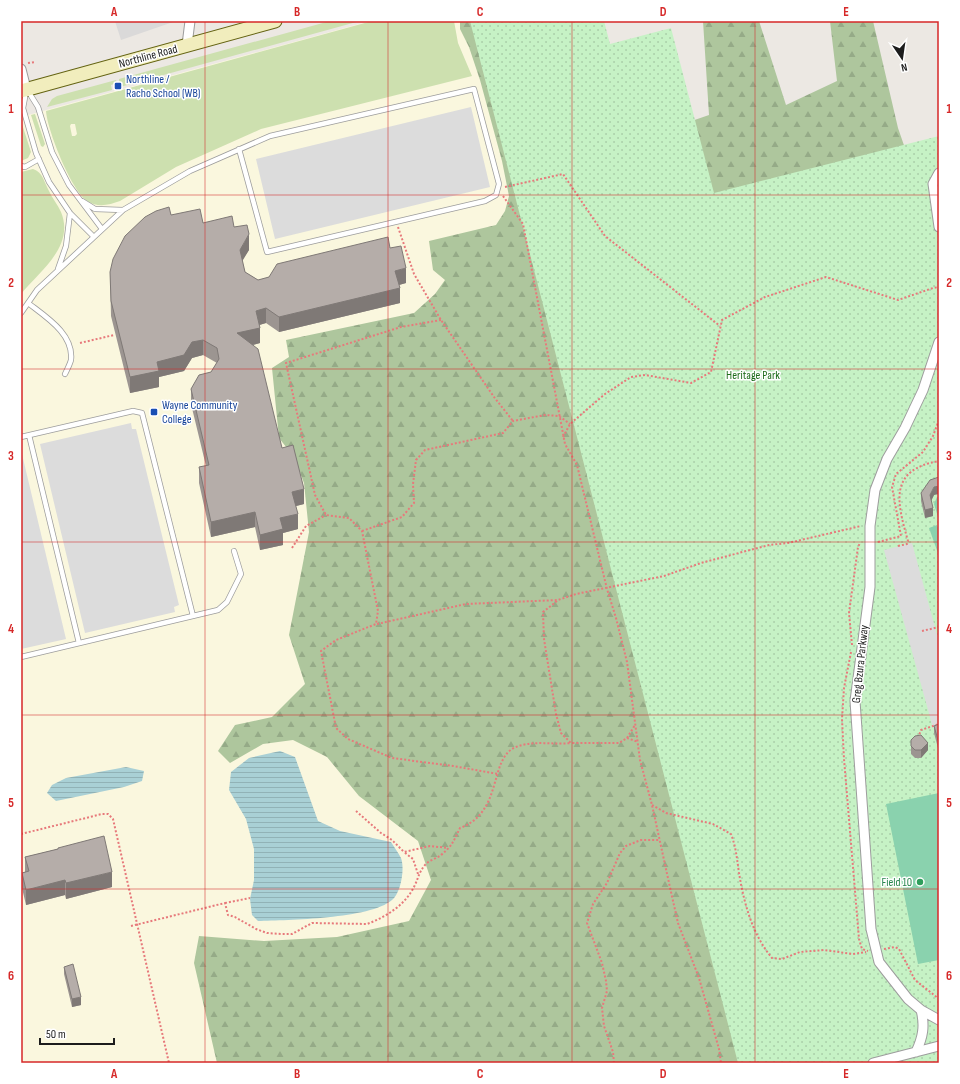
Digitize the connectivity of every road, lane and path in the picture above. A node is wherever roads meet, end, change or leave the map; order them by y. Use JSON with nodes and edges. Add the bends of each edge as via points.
{"nodes":[{"id":1,"x":190,"y":21,"type":"edge"},
{"id":2,"x":275,"y":21,"type":"edge"},
{"id":3,"x":187,"y":45,"type":"junction"},
{"id":4,"x":21,"y":69,"type":"edge"},
{"id":5,"x":24,"y":90,"type":"edge"},
{"id":6,"x":239,"y":149,"type":"junction"},
{"id":7,"x":40,"y":160,"type":"junction"},
{"id":8,"x":21,"y":166,"type":"edge"},
{"id":9,"x":939,"y":173,"type":"edge"},
{"id":10,"x":498,"y":188,"type":"junction"},
{"id":11,"x":79,"y":199,"type":"junction"},
{"id":12,"x":124,"y":210,"type":"junction"},
{"id":13,"x":70,"y":213,"type":"junction"},
{"id":14,"x":396,"y":222,"type":"junction"},
{"id":15,"x":939,"y":227,"type":"edge"},
{"id":16,"x":102,"y":229,"type":"junction"},
{"id":17,"x":94,"y":236,"type":"junction"},
{"id":18,"x":58,"y":271,"type":"junction"},
{"id":19,"x":939,"y":288,"type":"edge"},
{"id":20,"x":28,"y":302,"type":"junction"},
{"id":21,"x":21,"y":313,"type":"edge"},
{"id":22,"x":441,"y":320,"type":"junction"},
{"id":23,"x":720,"y":326,"type":"junction"},
{"id":24,"x":114,"y":335,"type":"dead end"},
{"id":25,"x":939,"y":342,"type":"edge"},
{"id":26,"x":80,"y":343,"type":"dead end"},
{"id":27,"x":65,"y":374,"type":"dead end"},
{"id":28,"x":559,"y":416,"type":"junction"},
{"id":29,"x":513,"y":420,"type":"junction"},
{"id":30,"x":939,"y":420,"type":"edge"},
{"id":31,"x":570,"y":424,"type":"junction"},
{"id":32,"x":29,"y":435,"type":"junction"},
{"id":33,"x":21,"y":437,"type":"edge"},
{"id":34,"x":563,"y":437,"type":"junction"},
{"id":35,"x":939,"y":461,"type":"edge"},
{"id":36,"x":899,"y":501,"type":"junction"},
{"id":37,"x":894,"y":502,"type":"junction"},
{"id":38,"x":326,"y":514,"type":"junction"},
{"id":39,"x":870,"y":526,"type":"junction"},
{"id":40,"x":362,"y":531,"type":"junction"},
{"id":41,"x":906,"y":534,"type":"junction"},
{"id":42,"x":901,"y":536,"type":"junction"},
{"id":43,"x":870,"y":541,"type":"junction"},
{"id":44,"x":898,"y":546,"type":"dead end"},
{"id":45,"x":292,"y":548,"type":"dead end"},
{"id":46,"x":234,"y":551,"type":"dead end"},
{"id":47,"x":608,"y":589,"type":"junction"},
{"id":48,"x":558,"y":600,"type":"junction"},
{"id":49,"x":193,"y":616,"type":"junction"},
{"id":50,"x":376,"y":624,"type":"junction"},
{"id":51,"x":939,"y":627,"type":"edge"},
{"id":52,"x":922,"y":631,"type":"dead end"},
{"id":53,"x":79,"y":643,"type":"junction"},
{"id":54,"x":21,"y":657,"type":"edge"},
{"id":55,"x":939,"y":724,"type":"edge"},
{"id":56,"x":635,"y":725,"type":"junction"},
{"id":57,"x":627,"y":738,"type":"junction"},
{"id":58,"x":638,"y":742,"type":"junction"},
{"id":59,"x":571,"y":743,"type":"junction"},
{"id":60,"x":918,"y":743,"type":"edge"},
{"id":61,"x":498,"y":774,"type":"junction"},
{"id":62,"x":652,"y":805,"type":"junction"},
{"id":63,"x":356,"y":811,"type":"dead end"},
{"id":64,"x":21,"y":834,"type":"edge"},
{"id":65,"x":659,"y":840,"type":"junction"},
{"id":66,"x":448,"y":848,"type":"junction"},
{"id":67,"x":404,"y":852,"type":"junction"},
{"id":68,"x":418,"y":875,"type":"junction"},
{"id":69,"x":250,"y":898,"type":"dead end"},
{"id":70,"x":225,"y":903,"type":"junction"},
{"id":71,"x":137,"y":924,"type":"junction"},
{"id":72,"x":131,"y":926,"type":"dead end"},
{"id":73,"x":876,"y":950,"type":"junction"},
{"id":74,"x":866,"y":951,"type":"junction"},
{"id":75,"x":939,"y":998,"type":"edge"},
{"id":76,"x":921,"y":1010,"type":"junction"},
{"id":77,"x":939,"y":1020,"type":"edge"},
{"id":78,"x":939,"y":1046,"type":"edge"},
{"id":79,"x":916,"y":1052,"type":"junction"},
{"id":80,"x":169,"y":1063,"type":"edge"},
{"id":81,"x":614,"y":1063,"type":"edge"},
{"id":82,"x":720,"y":1063,"type":"edge"},
{"id":83,"x":873,"y":1063,"type":"edge"}],
"edges":[{"from":1,"to":3,"type":"street"},
{"from":2,"to":3,"type":"main road","name":"Northline Road"},
{"from":3,"to":5,"type":"main road","name":"Northline Road"},
{"from":4,"to":5,"type":"street"},
{"from":5,"to":7,"type":"lane","via":[[23,108]]},
{"from":5,"to":11,"type":"lane","via":[[38,107],[52,152]]},
{"from":6,"to":10,"type":"lane","via":[[270,136],[474,89]]},
{"from":6,"to":12,"type":"lane","via":[[190,172]]},
{"from":6,"to":14,"type":"lane","via":[[267,252]]},
{"from":7,"to":8,"type":"lane","via":[[25,167]]},
{"from":7,"to":13,"type":"lane","via":[[49,182]]},
{"from":9,"to":15,"type":"street","via":[[932,184]]},
{"from":10,"to":14,"type":"lane","via":[[496,195],[485,201]]},
{"from":10,"to":23,"type":"path","via":[[563,174],[606,236]]},
{"from":10,"to":28,"type":"path","via":[[523,224]]},
{"from":11,"to":12,"type":"lane","via":[[95,209]]},
{"from":11,"to":16,"type":"lane"},
{"from":12,"to":16,"type":"lane"},
{"from":13,"to":17,"type":"lane"},
{"from":13,"to":18,"type":"lane","via":[[66,246]]},
{"from":14,"to":22,"type":"path","via":[[414,274]]},
{"from":16,"to":17,"type":"lane"},
{"from":17,"to":18,"type":"lane"},
{"from":18,"to":20,"type":"lane"},
{"from":19,"to":23,"type":"path","via":[[898,300],[826,277],[765,297],[722,320]]},
{"from":20,"to":21,"type":"lane"},
{"from":20,"to":27,"type":"lane","via":[[57,326],[69,343],[71,360]]},
{"from":22,"to":29,"type":"path"},
{"from":22,"to":38,"type":"path","via":[[401,327],[286,363],[315,495]]},
{"from":23,"to":31,"type":"path","via":[[711,372],[691,383],[645,375],[631,377],[605,394]]},
{"from":24,"to":26,"type":"path"},
{"from":25,"to":39,"type":"street","name":"Greg Bzura Parkway","via":[[923,390],[887,459],[875,490]]},
{"from":28,"to":29,"type":"path","via":[[545,415]]},
{"from":28,"to":31,"type":"path"},
{"from":28,"to":34,"type":"path"},
{"from":29,"to":40,"type":"path","via":[[503,433],[426,450],[416,460],[414,503],[402,517]]},
{"from":30,"to":37,"type":"path","via":[[923,452],[896,474],[892,487]]},
{"from":31,"to":34,"type":"path"},
{"from":32,"to":33,"type":"lane"},
{"from":32,"to":49,"type":"lane","via":[[133,411],[142,413]]},
{"from":32,"to":53,"type":"lane"},
{"from":34,"to":47,"type":"path","via":[[564,444],[578,465]]},
{"from":35,"to":36,"type":"path","via":[[926,463],[912,471],[898,492]]},
{"from":36,"to":37,"type":"path"},
{"from":36,"to":41,"type":"path"},
{"from":37,"to":42,"type":"path"},
{"from":38,"to":40,"type":"path","via":[[349,518]]},
{"from":38,"to":45,"type":"path","via":[[306,526]]},
{"from":39,"to":43,"type":"street","name":"Greg Bzura Parkway"},
{"from":39,"to":47,"type":"path","via":[[769,545],[664,576]]},
{"from":40,"to":50,"type":"path","via":[[378,611]]},
{"from":41,"to":42,"type":"path"},
{"from":41,"to":44,"type":"path","via":[[907,544]]},
{"from":42,"to":43,"type":"path"},
{"from":43,"to":73,"type":"street","name":"Greg Bzura Parkway","via":[[870,587],[855,701],[871,928]]},
{"from":43,"to":74,"type":"path","via":[[862,541],[858,547],[849,613],[852,647],[844,688],[842,719],[859,938],[862,949]]},
{"from":46,"to":49,"type":"lane","via":[[241,574],[227,602],[218,610]]},
{"from":47,"to":48,"type":"path"},
{"from":47,"to":56,"type":"path","via":[[627,662]]},
{"from":48,"to":50,"type":"path","via":[[466,604]]},
{"from":48,"to":59,"type":"path","via":[[542,612],[544,639],[561,734]]},
{"from":49,"to":53,"type":"lane"},
{"from":50,"to":61,"type":"path","via":[[336,640],[321,651],[336,728],[348,740],[392,758]]},
{"from":51,"to":52,"type":"path"},
{"from":53,"to":54,"type":"lane"},
{"from":55,"to":60,"type":"path","via":[[921,730]]},
{"from":56,"to":57,"type":"path"},
{"from":56,"to":58,"type":"path"},
{"from":57,"to":58,"type":"path"},
{"from":57,"to":59,"type":"path","via":[[619,743]]},
{"from":58,"to":62,"type":"path"},
{"from":59,"to":61,"type":"path","via":[[516,747],[506,754]]},
{"from":61,"to":66,"type":"path","via":[[488,804],[471,824],[460,828],[454,843]]},
{"from":62,"to":65,"type":"path"},
{"from":62,"to":74,"type":"path","via":[[666,813],[713,824],[731,834],[736,849],[745,905],[764,948],[772,958],[782,959],[800,952],[824,950],[853,954]]},
{"from":63,"to":67,"type":"path"},
{"from":64,"to":71,"type":"path","via":[[108,814],[113,819]]},
{"from":65,"to":81,"type":"path","via":[[641,840],[626,846],[593,904],[587,923],[606,981],[607,991],[602,1008]]},
{"from":65,"to":82,"type":"path","via":[[678,923],[699,978],[719,1049]]},
{"from":66,"to":67,"type":"path","via":[[430,846]]},
{"from":66,"to":68,"type":"path","via":[[427,863]]},
{"from":67,"to":68,"type":"path","via":[[413,859]]},
{"from":68,"to":70,"type":"path","via":[[408,899],[401,906],[367,924],[318,922],[292,934],[268,933],[228,915]]},
{"from":69,"to":70,"type":"path"},
{"from":70,"to":71,"type":"path"},
{"from":71,"to":72,"type":"path"},
{"from":71,"to":80,"type":"path"},
{"from":73,"to":74,"type":"path"},
{"from":73,"to":75,"type":"path","via":[[899,948],[915,980]]},
{"from":73,"to":76,"type":"street","name":"Greg Bzura Parkway","via":[[880,962],[908,999]]},
{"from":76,"to":77,"type":"street","name":"Greg Bzura Parkway"},
{"from":76,"to":79,"type":"street","via":[[924,1021],[923,1036]]},
{"from":78,"to":79,"type":"street"},
{"from":79,"to":83,"type":"street"}]}
